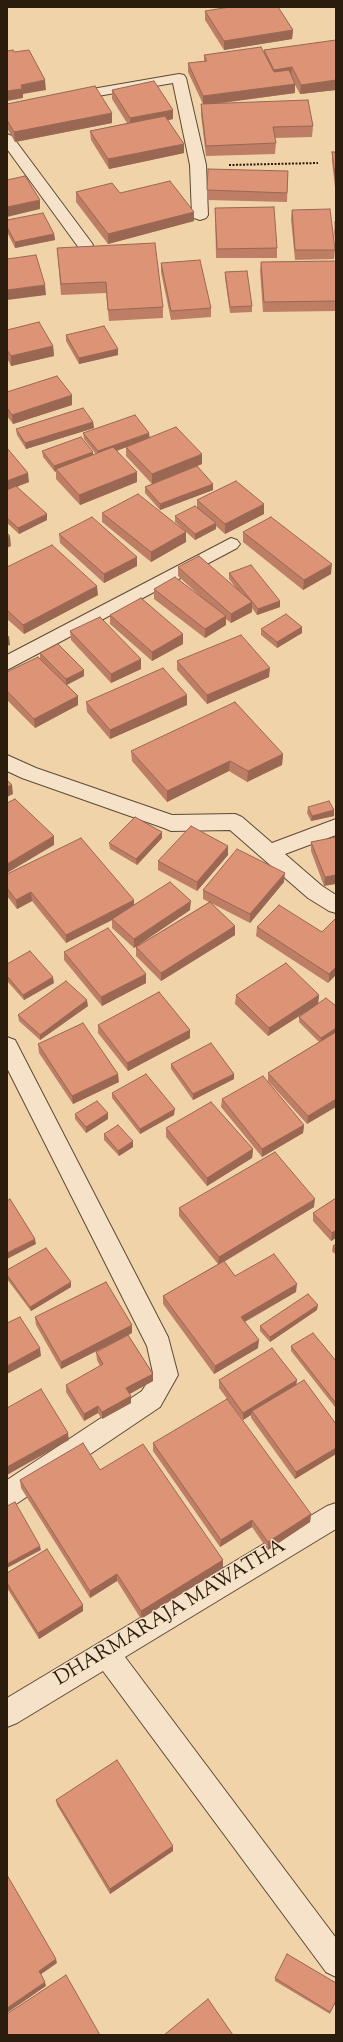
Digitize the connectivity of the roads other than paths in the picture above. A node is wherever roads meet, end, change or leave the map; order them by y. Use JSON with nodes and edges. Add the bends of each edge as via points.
{"nodes":[{"id":1,"x":54,"y":100,"type":"edge"},
{"id":2,"x":7,"y":139,"type":"edge"},
{"id":3,"x":200,"y":215,"type":"dead end"},
{"id":4,"x":85,"y":245,"type":"edge"},
{"id":5,"x":231,"y":544,"type":"dead end"},
{"id":6,"x":7,"y":663,"type":"edge"},
{"id":7,"x":7,"y":762,"type":"edge"},
{"id":8,"x":336,"y":827,"type":"edge"},
{"id":9,"x":269,"y":852,"type":"junction"},
{"id":10,"x":336,"y":905,"type":"edge"},
{"id":11,"x":7,"y":1046,"type":"edge"},
{"id":12,"x":7,"y":1494,"type":"edge"},
{"id":13,"x":336,"y":1515,"type":"edge"},
{"id":14,"x":106,"y":1653,"type":"junction"},
{"id":15,"x":8,"y":1709,"type":"edge"},
{"id":16,"x":336,"y":1962,"type":"edge"}],
"edges":[{"from":1,"to":3,"type":"street","via":[[179,78],[198,165]]},
{"from":2,"to":4,"type":"street"},
{"from":5,"to":6,"type":"street"},
{"from":7,"to":9,"type":"street","via":[[29,773],[171,823],[235,822]]},
{"from":8,"to":9,"type":"street"},
{"from":9,"to":10,"type":"street","via":[[315,892]]},
{"from":11,"to":12,"type":"street","via":[[159,1345],[166,1375],[151,1399]]},
{"from":13,"to":14,"type":"street","name":"DHARMARAJA MAWATHA"},
{"from":14,"to":15,"type":"street","name":"DHARMARAJA MAWATHA"},
{"from":14,"to":16,"type":"street"}]}
